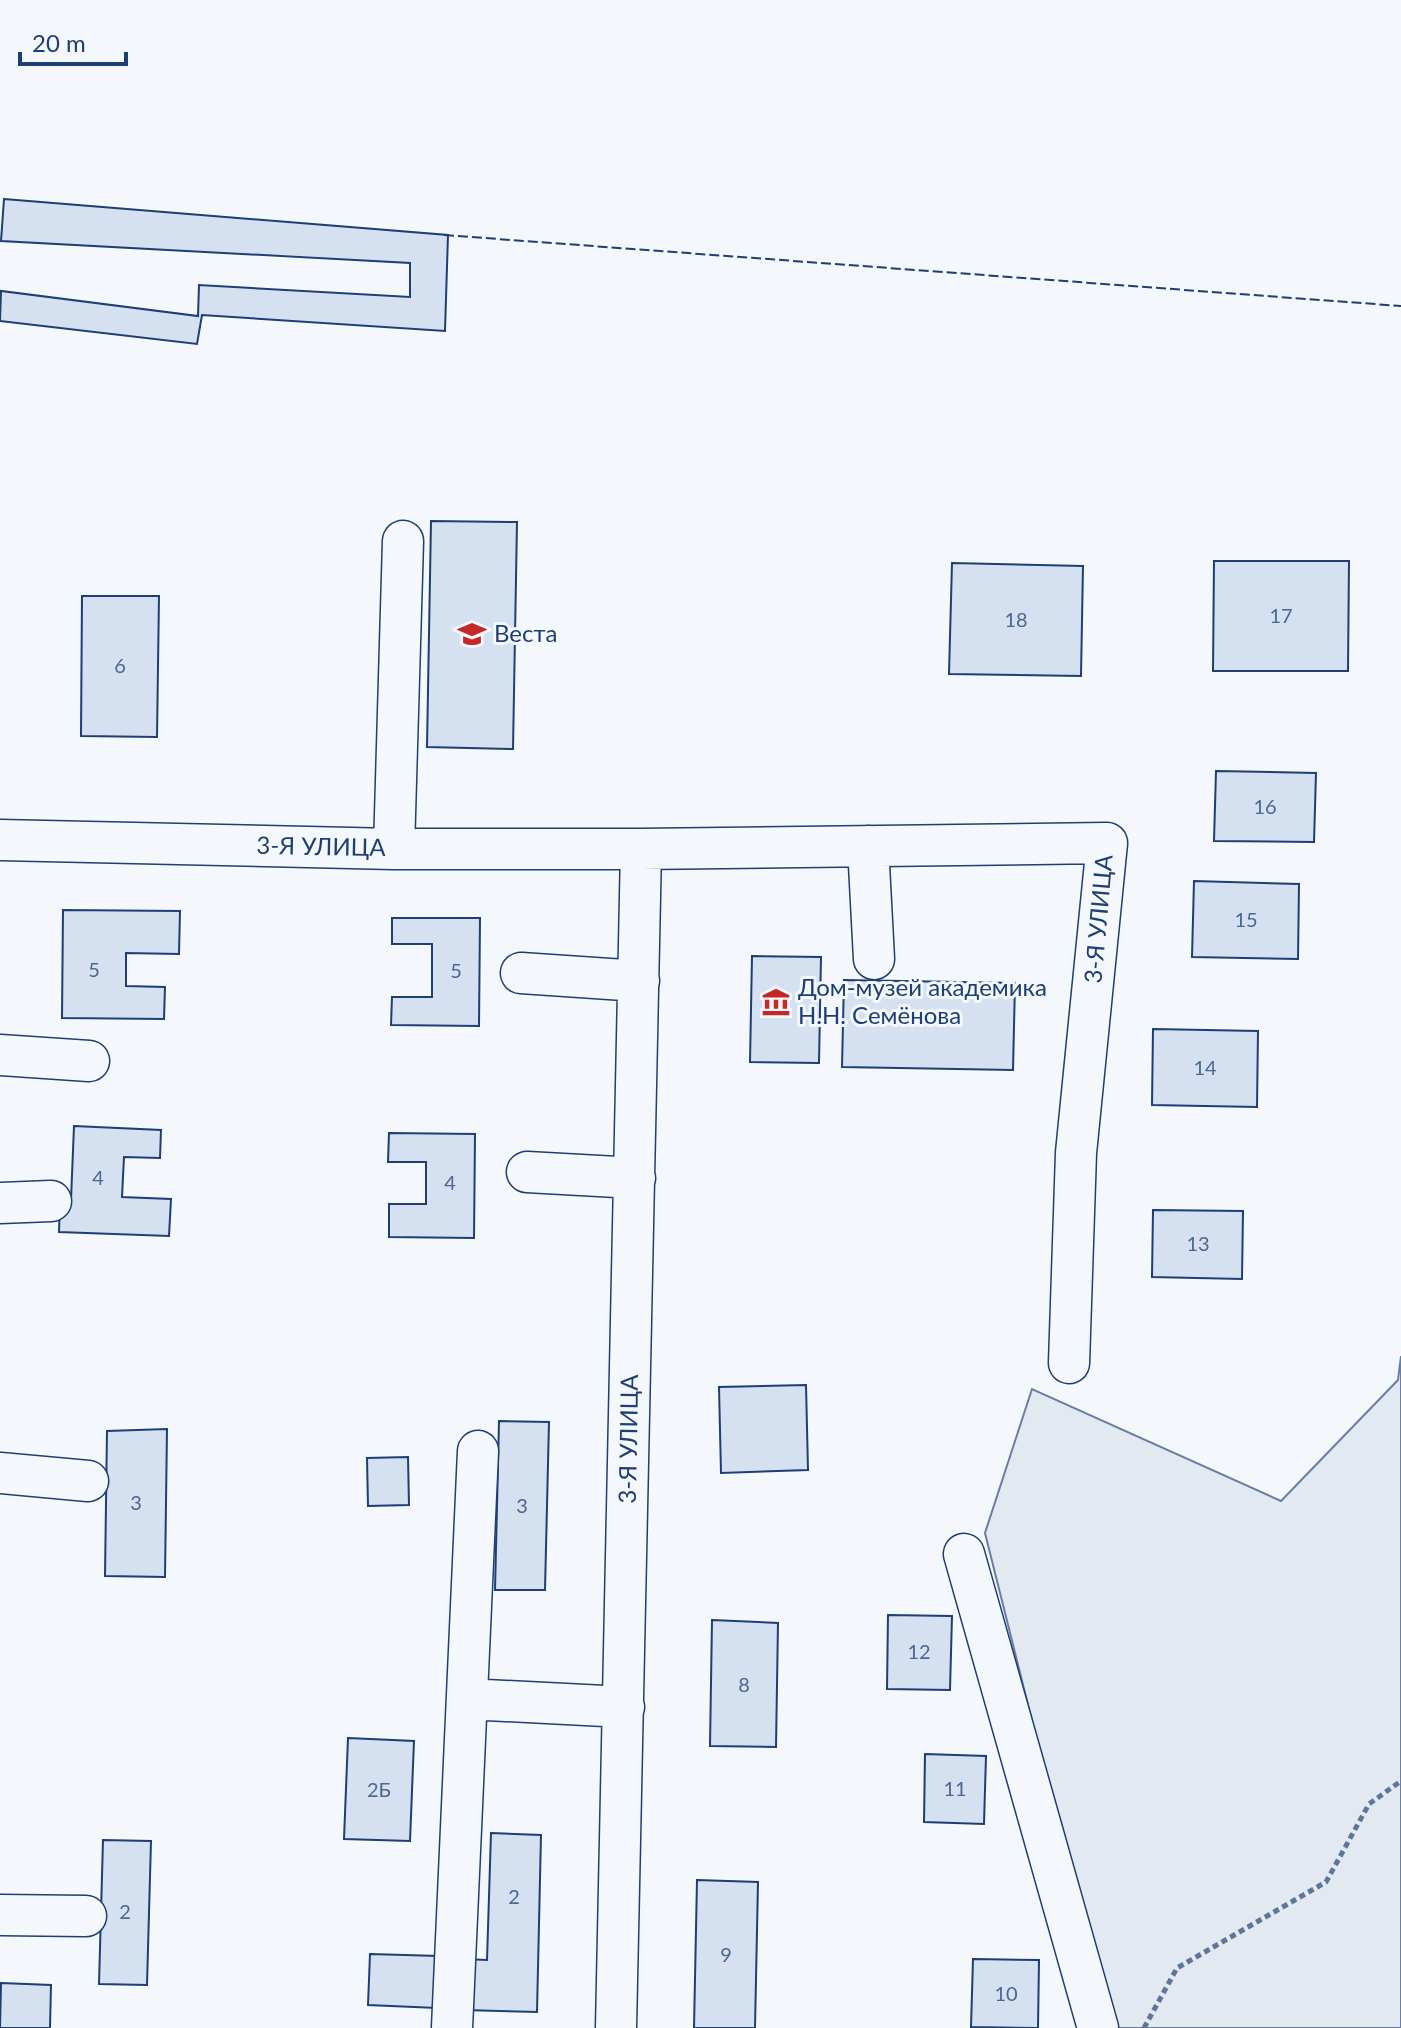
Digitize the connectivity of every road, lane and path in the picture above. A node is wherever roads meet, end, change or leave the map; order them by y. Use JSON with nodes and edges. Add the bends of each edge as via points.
{"nodes":[{"id":1,"x":403,"y":541,"type":"dead end"},
{"id":2,"x":0,"y":840,"type":"edge"},
{"id":3,"x":868,"y":846,"type":"junction"},
{"id":4,"x":394,"y":849,"type":"junction"},
{"id":5,"x":641,"y":849,"type":"junction"},
{"id":6,"x":874,"y":959,"type":"dead end"},
{"id":7,"x":521,"y":973,"type":"dead end"},
{"id":8,"x":639,"y":981,"type":"junction"},
{"id":9,"x":0,"y":1055,"type":"edge"},
{"id":10,"x":89,"y":1061,"type":"dead end"},
{"id":11,"x":527,"y":1172,"type":"dead end"},
{"id":12,"x":635,"y":1178,"type":"junction"},
{"id":13,"x":51,"y":1201,"type":"dead end"},
{"id":14,"x":0,"y":1203,"type":"edge"},
{"id":15,"x":1069,"y":1363,"type":"dead end"},
{"id":16,"x":478,"y":1451,"type":"dead end"},
{"id":17,"x":0,"y":1473,"type":"edge"},
{"id":18,"x":88,"y":1481,"type":"dead end"},
{"id":19,"x":964,"y":1554,"type":"dead end"},
{"id":20,"x":467,"y":1699,"type":"junction"},
{"id":21,"x":624,"y":1707,"type":"junction"},
{"id":22,"x":1401,"y":1781,"type":"edge"},
{"id":23,"x":0,"y":1915,"type":"edge"},
{"id":24,"x":86,"y":1916,"type":"dead end"},
{"id":25,"x":452,"y":2028,"type":"edge"},
{"id":26,"x":616,"y":2028,"type":"edge"},
{"id":27,"x":1098,"y":2028,"type":"edge"},
{"id":28,"x":1144,"y":2028,"type":"edge"}],
"edges":[{"from":1,"to":4,"type":"street"},
{"from":2,"to":4,"type":"street","name":"3-Я УЛИЦА"},
{"from":3,"to":5,"type":"street","name":"3-Я УЛИЦА"},
{"from":3,"to":6,"type":"street"},
{"from":3,"to":15,"type":"street","name":"3-Я УЛИЦА","via":[[1107,843],[1076,1153]]},
{"from":4,"to":5,"type":"street","name":"3-Я УЛИЦА"},
{"from":5,"to":8,"type":"street","name":"3-Я УЛИЦА"},
{"from":7,"to":8,"type":"street"},
{"from":8,"to":12,"type":"street","name":"3-Я УЛИЦА"},
{"from":9,"to":10,"type":"street"},
{"from":11,"to":12,"type":"street"},
{"from":12,"to":21,"type":"street","name":"3-Я УЛИЦА"},
{"from":13,"to":14,"type":"street"},
{"from":16,"to":20,"type":"street"},
{"from":17,"to":18,"type":"street"},
{"from":19,"to":27,"type":"street"},
{"from":20,"to":21,"type":"street"},
{"from":20,"to":25,"type":"street"},
{"from":21,"to":26,"type":"street","name":"3-Я УЛИЦА"},
{"from":22,"to":28,"type":"path","via":[[1369,1804],[1326,1882],[1177,1968]]},
{"from":23,"to":24,"type":"street"}]}
